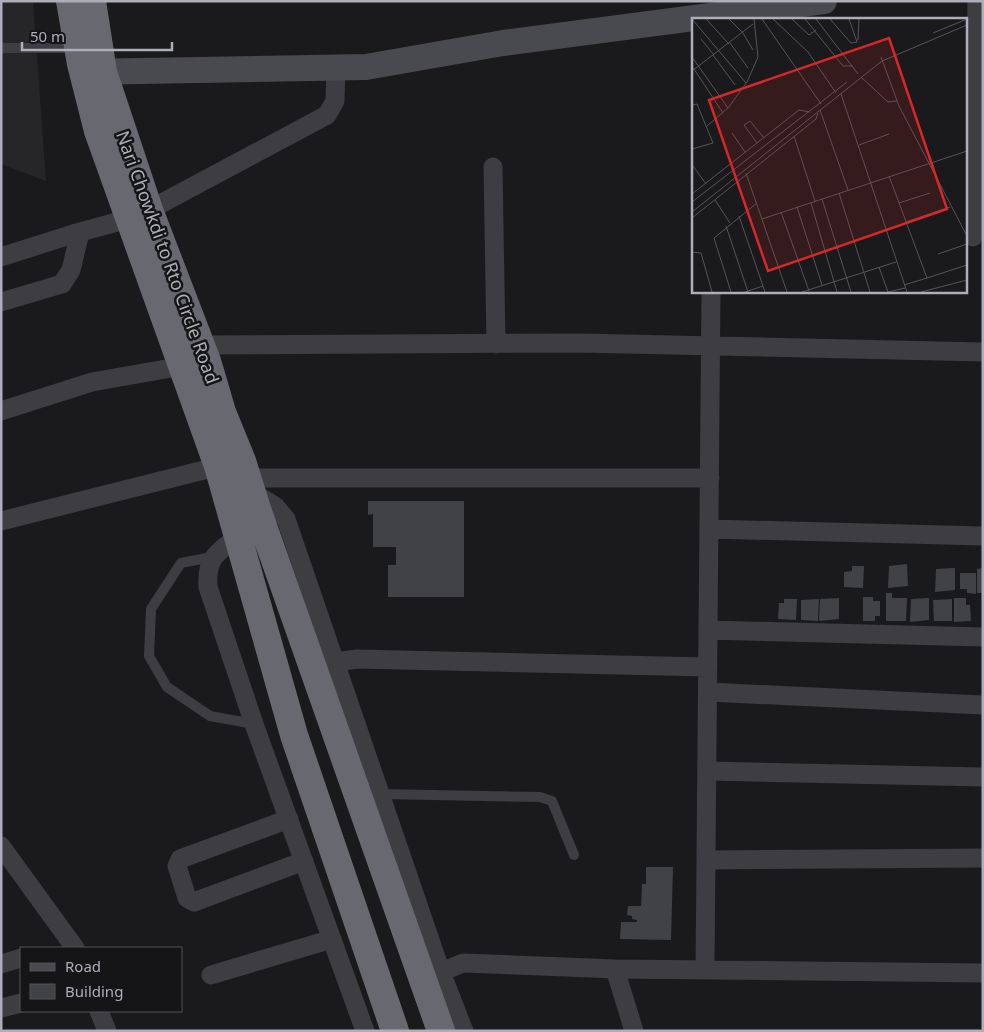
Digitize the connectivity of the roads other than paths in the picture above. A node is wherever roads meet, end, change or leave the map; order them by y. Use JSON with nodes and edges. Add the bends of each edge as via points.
{"nodes":[{"id":1,"x":70,"y":1,"type":"edge"},
{"id":2,"x":92,"y":1,"type":"edge"},
{"id":3,"x":824,"y":1,"type":"edge"},
{"id":4,"x":977,"y":1,"type":"edge"},
{"id":5,"x":716,"y":12,"type":"edge"},
{"id":6,"x":1,"y":48,"type":"edge"},
{"id":7,"x":90,"y":59,"type":"junction"},
{"id":8,"x":336,"y":68,"type":"junction"},
{"id":9,"x":493,"y":167,"type":"dead end"},
{"id":10,"x":138,"y":215,"type":"junction"},
{"id":11,"x":80,"y":232,"type":"junction"},
{"id":12,"x":974,"y":237,"type":"edge"},
{"id":13,"x":1,"y":257,"type":"edge"},
{"id":14,"x":711,"y":292,"type":"edge"},
{"id":15,"x":1,"y":302,"type":"edge"},
{"id":16,"x":496,"y":344,"type":"junction"},
{"id":17,"x":711,"y":346,"type":"junction"},
{"id":18,"x":983,"y":352,"type":"edge"},
{"id":19,"x":203,"y":353,"type":"junction"},
{"id":20,"x":181,"y":367,"type":"junction"},
{"id":21,"x":1,"y":411,"type":"edge"},
{"id":22,"x":710,"y":478,"type":"junction"},
{"id":23,"x":243,"y":481,"type":"junction"},
{"id":24,"x":1,"y":521,"type":"edge"},
{"id":25,"x":709,"y":529,"type":"junction"},
{"id":26,"x":238,"y":536,"type":"junction"},
{"id":27,"x":983,"y":536,"type":"edge"},
{"id":28,"x":212,"y":557,"type":"junction"},
{"id":29,"x":708,"y":630,"type":"junction"},
{"id":30,"x":983,"y":637,"type":"edge"},
{"id":31,"x":335,"y":662,"type":"junction"},
{"id":32,"x":708,"y":667,"type":"junction"},
{"id":33,"x":708,"y":692,"type":"junction"},
{"id":34,"x":983,"y":705,"type":"edge"},
{"id":35,"x":254,"y":724,"type":"junction"},
{"id":36,"x":707,"y":770,"type":"junction"},
{"id":37,"x":983,"y":777,"type":"edge"},
{"id":38,"x":380,"y":794,"type":"junction"},
{"id":39,"x":289,"y":819,"type":"junction"},
{"id":40,"x":1,"y":846,"type":"edge"},
{"id":41,"x":574,"y":855,"type":"dead end"},
{"id":42,"x":983,"y":858,"type":"edge"},
{"id":43,"x":706,"y":860,"type":"junction"},
{"id":44,"x":304,"y":861,"type":"junction"},
{"id":45,"x":332,"y":939,"type":"junction"},
{"id":46,"x":74,"y":947,"type":"edge"},
{"id":47,"x":20,"y":958,"type":"edge"},
{"id":48,"x":1,"y":964,"type":"edge"},
{"id":49,"x":615,"y":969,"type":"junction"},
{"id":50,"x":705,"y":970,"type":"junction"},
{"id":51,"x":441,"y":972,"type":"junction"},
{"id":52,"x":983,"y":973,"type":"edge"},
{"id":53,"x":211,"y":974,"type":"dead end"},
{"id":54,"x":20,"y":1003,"type":"edge"},
{"id":55,"x":1,"y":1008,"type":"edge"},
{"id":56,"x":100,"y":1012,"type":"edge"},
{"id":57,"x":107,"y":1031,"type":"edge"},
{"id":58,"x":365,"y":1031,"type":"edge"},
{"id":59,"x":395,"y":1031,"type":"edge"},
{"id":60,"x":441,"y":1031,"type":"edge"},
{"id":61,"x":464,"y":1031,"type":"edge"},
{"id":62,"x":634,"y":1031,"type":"edge"}],
"edges":[{"from":1,"to":7,"type":"highway"},
{"from":2,"to":7,"type":"highway","name":"Nari Chowkdi to Rto Circle Road"},
{"from":3,"to":5,"type":"street"},
{"from":4,"to":12,"type":"street"},
{"from":5,"to":8,"type":"street","via":[[366,67]]},
{"from":6,"to":7,"type":"lane"},
{"from":7,"to":8,"type":"street"},
{"from":7,"to":10,"type":"highway","name":"Nari Chowkdi to Rto Circle Road"},
{"from":8,"to":10,"type":"street","via":[[335,101],[327,115]]},
{"from":9,"to":16,"type":"street"},
{"from":10,"to":11,"type":"street"},
{"from":10,"to":19,"type":"highway","name":"Nari Chowkdi to Rto Circle Road"},
{"from":10,"to":20,"type":"highway"},
{"from":11,"to":13,"type":"street"},
{"from":11,"to":15,"type":"street","via":[[72,270],[62,284]]},
{"from":14,"to":17,"type":"street"},
{"from":16,"to":17,"type":"street"},
{"from":16,"to":19,"type":"street"},
{"from":17,"to":18,"type":"street"},
{"from":17,"to":22,"type":"street"},
{"from":19,"to":20,"type":"street"},
{"from":19,"to":23,"type":"highway","name":"Nari Chowkdi to Rto Circle Road"},
{"from":20,"to":21,"type":"street","via":[[92,382]]},
{"from":20,"to":23,"type":"highway"},
{"from":22,"to":23,"type":"street"},
{"from":22,"to":25,"type":"street"},
{"from":23,"to":24,"type":"street"},
{"from":23,"to":26,"type":"highway"},
{"from":23,"to":31,"type":"street","via":[[286,519]]},
{"from":23,"to":60,"type":"highway"},
{"from":25,"to":27,"type":"street"},
{"from":25,"to":29,"type":"street"},
{"from":26,"to":28,"type":"street"},
{"from":26,"to":59,"type":"highway","via":[[294,735]]},
{"from":28,"to":35,"type":"street","via":[[207,571],[208,587]]},
{"from":28,"to":35,"type":"lane","via":[[181,563],[151,609],[150,656],[167,687],[210,716]]},
{"from":29,"to":30,"type":"street"},
{"from":29,"to":32,"type":"street"},
{"from":31,"to":32,"type":"street"},
{"from":31,"to":38,"type":"street"},
{"from":32,"to":33,"type":"street"},
{"from":33,"to":34,"type":"street"},
{"from":33,"to":36,"type":"street"},
{"from":35,"to":39,"type":"street"},
{"from":36,"to":37,"type":"street"},
{"from":36,"to":43,"type":"street"},
{"from":38,"to":41,"type":"lane","via":[[540,796],[552,801]]},
{"from":38,"to":51,"type":"street"},
{"from":39,"to":44,"type":"street"},
{"from":39,"to":44,"type":"street","via":[[180,859],[177,866],[187,898],[194,902]]},
{"from":40,"to":46,"type":"street"},
{"from":42,"to":43,"type":"street"},
{"from":43,"to":50,"type":"street"},
{"from":44,"to":45,"type":"street"},
{"from":45,"to":53,"type":"street"},
{"from":45,"to":58,"type":"street"},
{"from":47,"to":48,"type":"street"},
{"from":49,"to":50,"type":"street"},
{"from":49,"to":51,"type":"street","via":[[463,963]]},
{"from":49,"to":62,"type":"street"},
{"from":50,"to":52,"type":"street"},
{"from":51,"to":61,"type":"street"},
{"from":54,"to":55,"type":"street"},
{"from":56,"to":57,"type":"street"}]}
